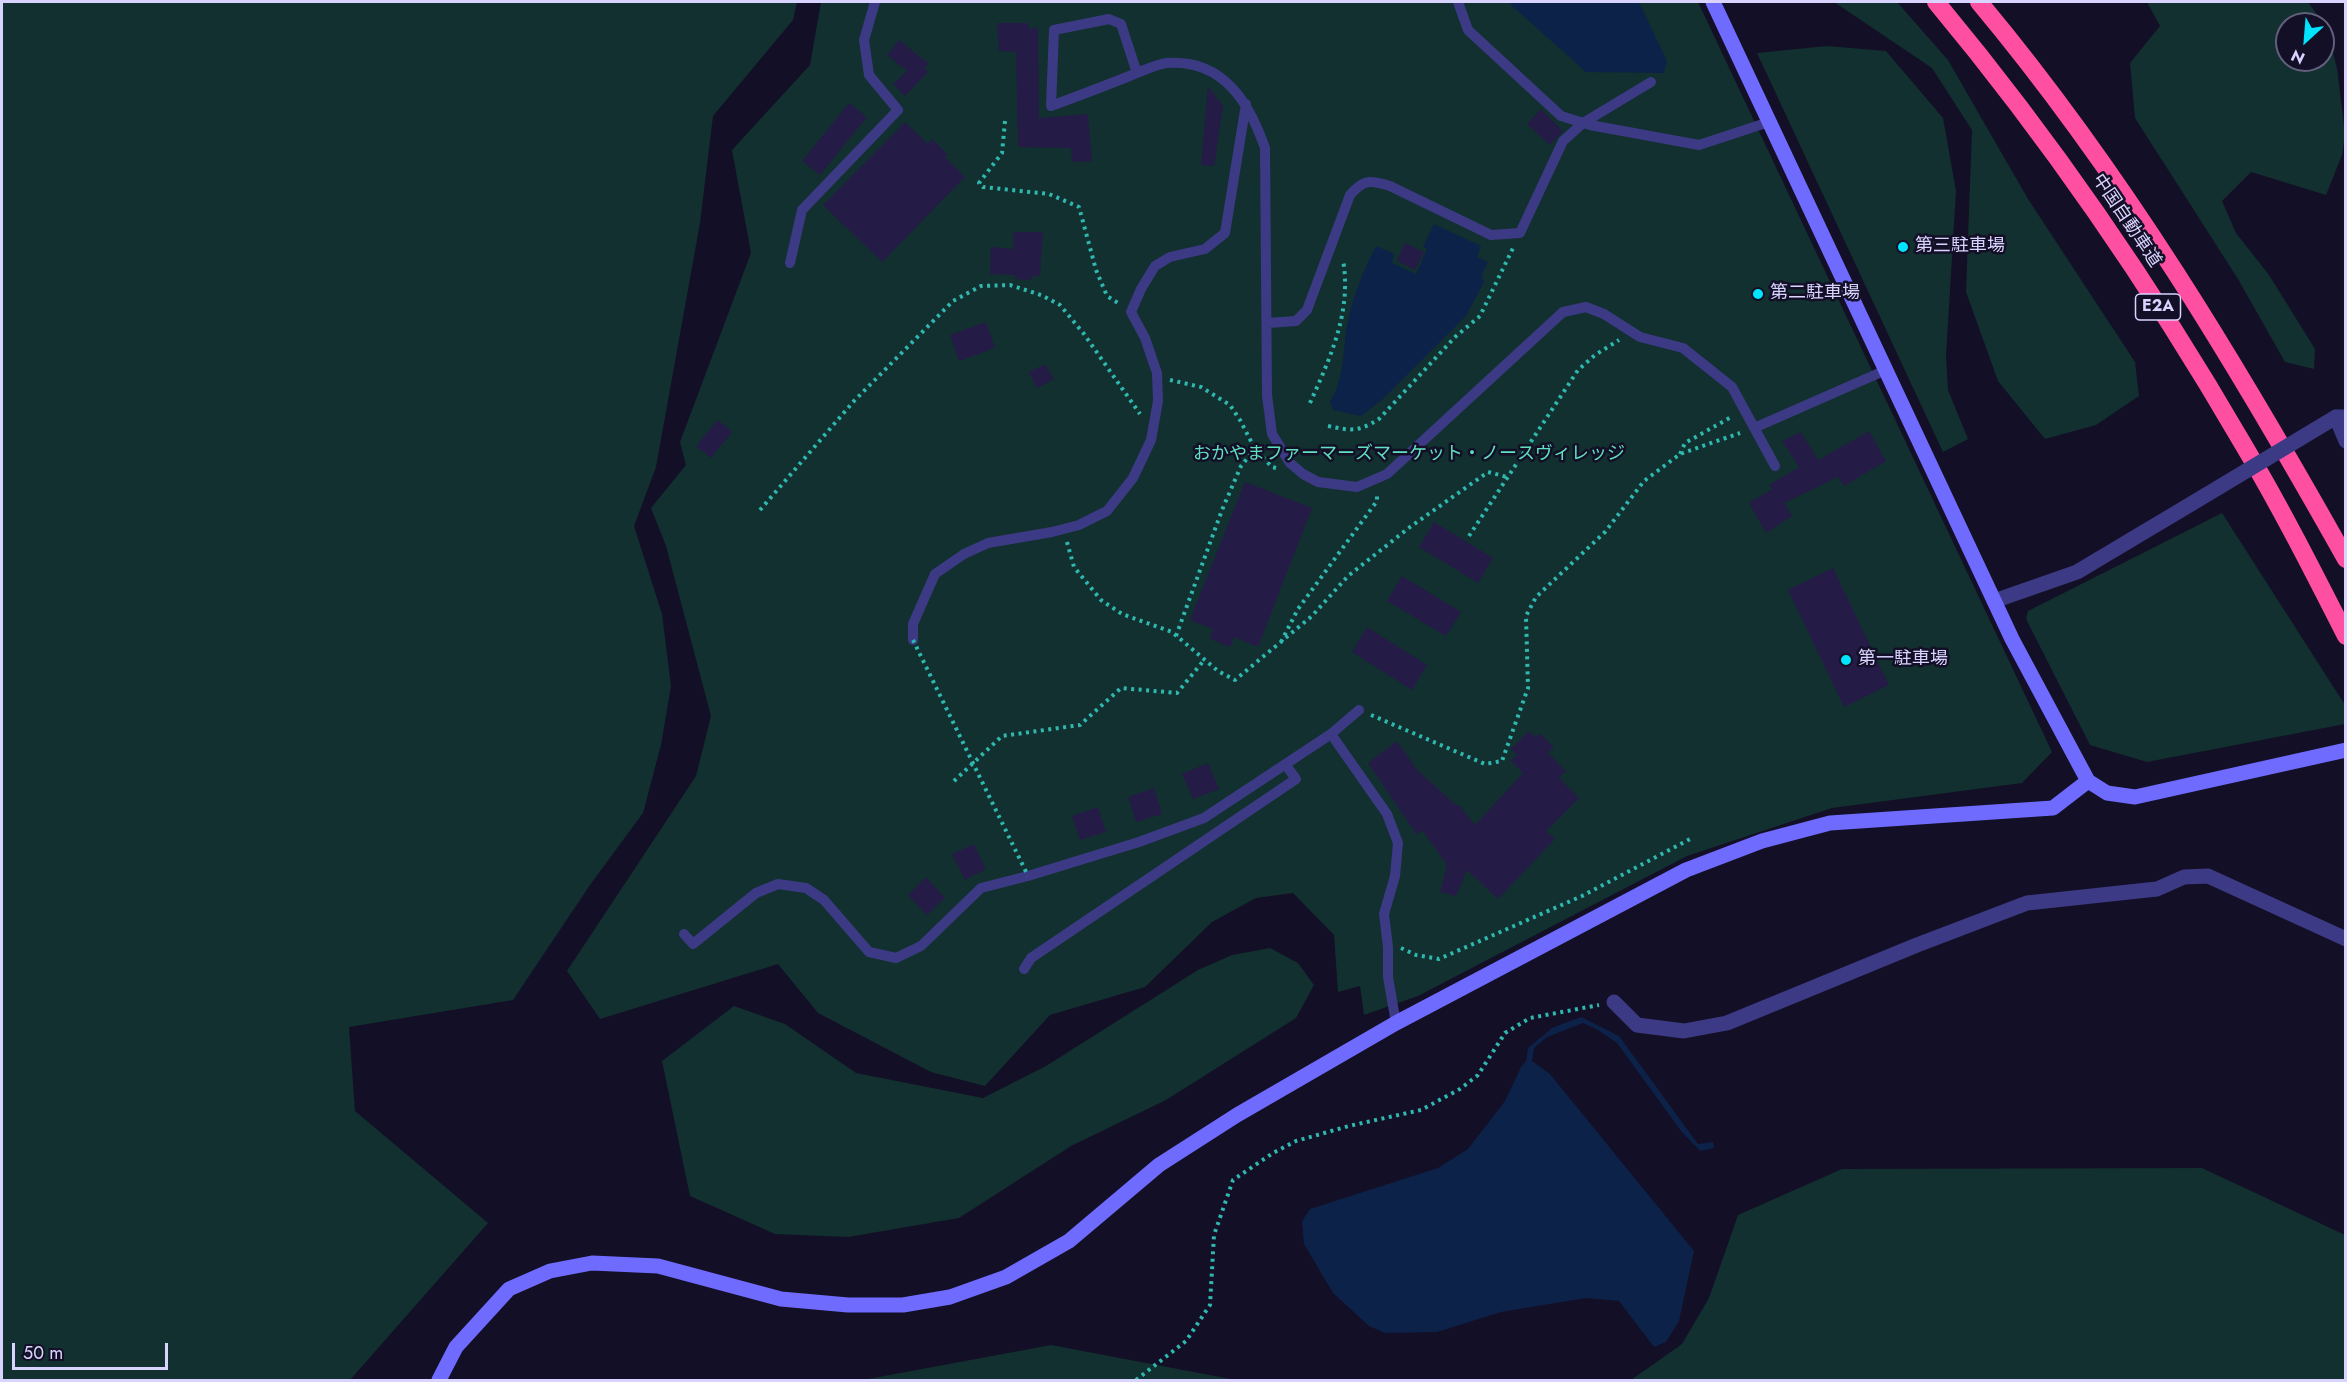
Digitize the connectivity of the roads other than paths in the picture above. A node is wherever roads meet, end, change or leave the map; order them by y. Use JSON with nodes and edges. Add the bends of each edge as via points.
{"nodes":[{"id":1,"x":875,"y":2,"type":"edge"},
{"id":2,"x":1458,"y":2,"type":"edge"},
{"id":3,"x":1713,"y":2,"type":"edge"},
{"id":4,"x":1936,"y":2,"type":"edge"},
{"id":5,"x":1979,"y":2,"type":"edge"},
{"id":6,"x":1137,"y":73,"type":"junction"},
{"id":7,"x":1651,"y":82,"type":"dead end"},
{"id":8,"x":1246,"y":104,"type":"junction"},
{"id":9,"x":1769,"y":122,"type":"junction"},
{"id":10,"x":1583,"y":123,"type":"junction"},
{"id":11,"x":790,"y":263,"type":"dead end"},
{"id":12,"x":1268,"y":323,"type":"junction"},
{"id":13,"x":1886,"y":370,"type":"junction"},
{"id":14,"x":2341,"y":417,"type":"edge"},
{"id":15,"x":1754,"y":428,"type":"junction"},
{"id":16,"x":2346,"y":441,"type":"edge"},
{"id":17,"x":1775,"y":466,"type":"dead end"},
{"id":18,"x":2346,"y":559,"type":"edge"},
{"id":19,"x":1994,"y":601,"type":"junction"},
{"id":20,"x":2346,"y":636,"type":"edge"},
{"id":21,"x":913,"y":640,"type":"road end"},
{"id":22,"x":1359,"y":710,"type":"road end"},
{"id":23,"x":1331,"y":734,"type":"junction"},
{"id":24,"x":2346,"y":750,"type":"edge"},
{"id":25,"x":1285,"y":764,"type":"junction"},
{"id":26,"x":2088,"y":781,"type":"junction"},
{"id":27,"x":684,"y":934,"type":"dead end"},
{"id":28,"x":2346,"y":939,"type":"edge"},
{"id":29,"x":1024,"y":969,"type":"dead end"},
{"id":30,"x":1614,"y":1002,"type":"road end"},
{"id":31,"x":1396,"y":1023,"type":"junction"},
{"id":32,"x":439,"y":1380,"type":"edge"}],
"edges":[{"from":1,"to":11,"type":"lane","via":[[864,40],[869,75],[898,110],[802,210]]},
{"from":2,"to":10,"type":"lane","via":[[1467,30],[1561,116]]},
{"from":3,"to":9,"type":"street"},
{"from":4,"to":20,"type":"highway","name":"中国自動車道","number":"E2A","via":[[1992,68],[2082,191],[2173,330],[2244,444]]},
{"from":5,"to":18,"type":"highway","name":"中国自動車道","number":"E2A","via":[[2110,172],[2273,429]]},
{"from":6,"to":6,"type":"lane","via":[[1051,106],[1054,30],[1109,19],[1121,24]]},
{"from":6,"to":8,"type":"lane","via":[[1165,63],[1191,65],[1232,85]]},
{"from":7,"to":10,"type":"lane"},
{"from":8,"to":12,"type":"lane","via":[[1265,148]]},
{"from":8,"to":21,"type":"lane","via":[[1225,232],[1205,249],[1170,256],[1155,266],[1131,312],[1157,373],[1158,401],[1151,440],[1133,478],[1107,511],[1079,525],[988,543],[935,573],[913,624]]},
{"from":9,"to":10,"type":"lane","via":[[1698,145]]},
{"from":9,"to":13,"type":"street"},
{"from":10,"to":12,"type":"lane","via":[[1563,141],[1520,233],[1491,235],[1390,186],[1374,181],[1360,184],[1350,195],[1307,310],[1296,321]]},
{"from":12,"to":15,"type":"lane","via":[[1267,395],[1272,434],[1290,463],[1318,482],[1356,487],[1387,474],[1563,312],[1587,308],[1640,337],[1683,348],[1732,387]]},
{"from":13,"to":15,"type":"lane"},
{"from":13,"to":19,"type":"street"},
{"from":14,"to":16,"type":"street"},
{"from":14,"to":19,"type":"street","bridge":true,"via":[[2077,572]]},
{"from":15,"to":17,"type":"lane"},
{"from":19,"to":26,"type":"street"},
{"from":22,"to":23,"type":"lane"},
{"from":23,"to":25,"type":"lane"},
{"from":23,"to":31,"type":"lane","via":[[1387,814],[1398,843],[1395,876],[1384,914]]},
{"from":24,"to":26,"type":"street","via":[[2135,797],[2107,793]]},
{"from":25,"to":27,"type":"lane","via":[[1204,818],[1139,842],[981,888],[921,946],[896,958],[869,952],[824,900],[806,888],[778,884],[756,893],[693,944]]},
{"from":25,"to":29,"type":"lane","via":[[1296,779],[1031,958]]},
{"from":26,"to":31,"type":"street","via":[[2053,808],[1830,823],[1762,841],[1686,870]]},
{"from":28,"to":30,"type":"street","via":[[2208,876],[2184,877],[2157,888],[2026,903],[1727,1023],[1684,1031],[1637,1025]]},
{"from":31,"to":32,"type":"street","via":[[1189,1146],[1069,1241],[1006,1277],[950,1297],[903,1305],[848,1305],[781,1299],[658,1266],[592,1263],[550,1271],[509,1289],[456,1347]]}]}
